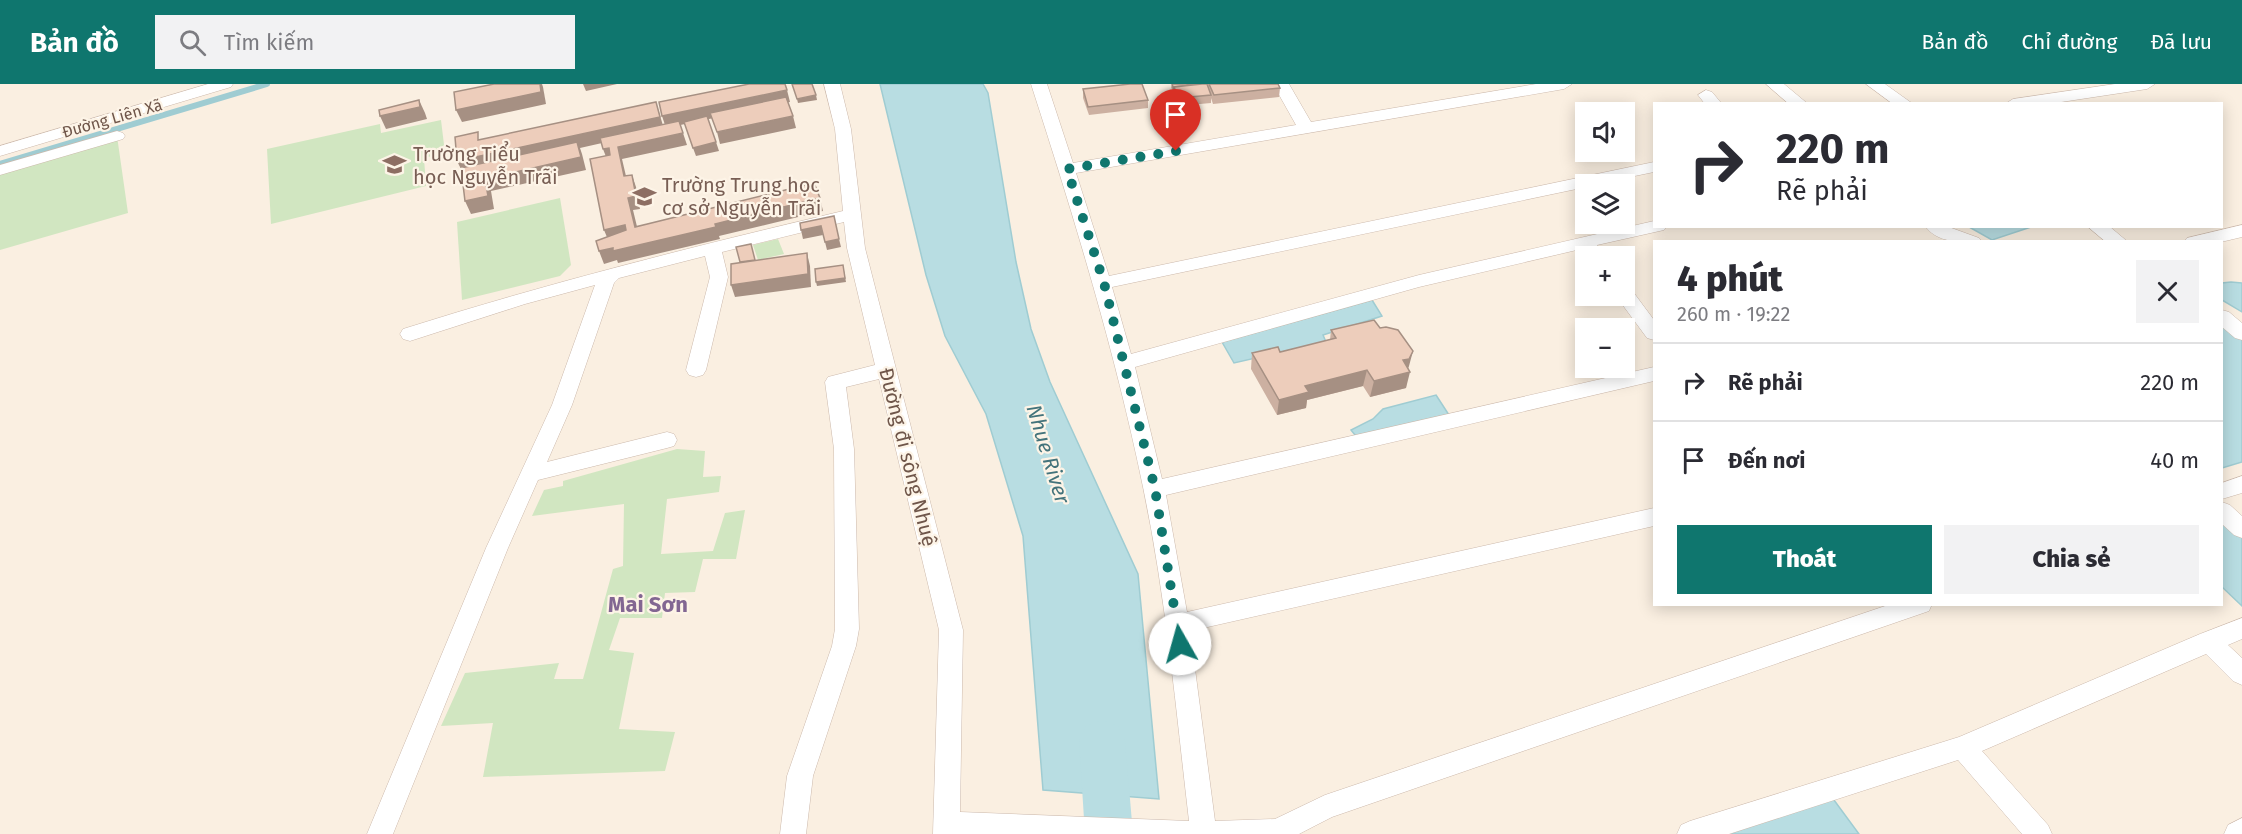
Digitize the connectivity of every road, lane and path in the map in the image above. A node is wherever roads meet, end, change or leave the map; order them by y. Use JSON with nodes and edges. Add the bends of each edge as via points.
{"nodes":[{"id":1,"x":225,"y":84,"type":"edge"},
{"id":2,"x":832,"y":84,"type":"edge"},
{"id":3,"x":1039,"y":84,"type":"edge"},
{"id":4,"x":1281,"y":84,"type":"edge"},
{"id":5,"x":1564,"y":84,"type":"edge"},
{"id":6,"x":1774,"y":84,"type":"edge"},
{"id":7,"x":1874,"y":84,"type":"edge"},
{"id":8,"x":2147,"y":84,"type":"edge"},
{"id":9,"x":1797,"y":102,"type":"edge"},
{"id":10,"x":1902,"y":102,"type":"edge"},
{"id":11,"x":2026,"y":102,"type":"edge"},
{"id":12,"x":1307,"y":129,"type":"junction"},
{"id":13,"x":117,"y":136,"type":"dead end"},
{"id":14,"x":0,"y":151,"type":"edge"},
{"id":15,"x":1653,"y":167,"type":"edge"},
{"id":16,"x":1067,"y":169,"type":"junction"},
{"id":17,"x":0,"y":170,"type":"edge"},
{"id":18,"x":851,"y":215,"type":"junction"},
{"id":19,"x":1653,"y":228,"type":"edge"},
{"id":20,"x":1936,"y":228,"type":"edge"},
{"id":21,"x":2099,"y":228,"type":"edge"},
{"id":22,"x":2242,"y":231,"type":"edge"},
{"id":23,"x":1967,"y":240,"type":"edge"},
{"id":24,"x":2116,"y":240,"type":"edge"},
{"id":25,"x":2202,"y":240,"type":"edge"},
{"id":26,"x":1600,"y":246,"type":"edge"},
{"id":27,"x":712,"y":248,"type":"junction"},
{"id":28,"x":1575,"y":252,"type":"edge"},
{"id":29,"x":613,"y":274,"type":"junction"},
{"id":30,"x":1104,"y":283,"type":"junction"},
{"id":31,"x":1634,"y":306,"type":"edge"},
{"id":32,"x":2223,"y":318,"type":"edge"},
{"id":33,"x":1653,"y":332,"type":"edge"},
{"id":34,"x":2242,"y":333,"type":"edge"},
{"id":35,"x":410,"y":334,"type":"dead end"},
{"id":36,"x":1124,"y":363,"type":"junction"},
{"id":37,"x":696,"y":370,"type":"dead end"},
{"id":38,"x":886,"y":370,"type":"junction"},
{"id":39,"x":1653,"y":374,"type":"edge"},
{"id":40,"x":668,"y":440,"type":"dead end"},
{"id":41,"x":531,"y":474,"type":"junction"},
{"id":42,"x":2242,"y":484,"type":"edge"},
{"id":43,"x":1155,"y":489,"type":"junction"},
{"id":44,"x":2223,"y":491,"type":"edge"},
{"id":45,"x":2223,"y":512,"type":"edge"},
{"id":46,"x":1653,"y":517,"type":"edge"},
{"id":47,"x":2242,"y":529,"type":"edge"},
{"id":48,"x":1915,"y":606,"type":"edge"},
{"id":49,"x":1178,"y":624,"type":"junction"},
{"id":50,"x":2242,"y":628,"type":"edge"},
{"id":51,"x":2208,"y":641,"type":"junction"},
{"id":52,"x":2242,"y":674,"type":"edge"},
{"id":53,"x":1963,"y":747,"type":"junction"},
{"id":54,"x":947,"y":829,"type":"edge"},
{"id":55,"x":2242,"y":831,"type":"edge"},
{"id":56,"x":1204,"y":833,"type":"edge"},
{"id":57,"x":1277,"y":833,"type":"edge"},
{"id":58,"x":380,"y":834,"type":"edge"},
{"id":59,"x":793,"y":834,"type":"edge"},
{"id":60,"x":1171,"y":834,"type":"edge"},
{"id":61,"x":1175,"y":834,"type":"edge"},
{"id":62,"x":1690,"y":834,"type":"edge"},
{"id":63,"x":2039,"y":834,"type":"edge"},
{"id":64,"x":2237,"y":834,"type":"edge"}],
"edges":[{"from":1,"to":14,"type":"street","name":"Đường Liên Xã"},
{"from":2,"to":18,"type":"street","name":"Đường đi sông Nhuệ","via":[[843,129]]},
{"from":3,"to":16,"type":"street"},
{"from":4,"to":12,"type":"street"},
{"from":5,"to":12,"type":"street"},
{"from":6,"to":9,"type":"street"},
{"from":7,"to":10,"type":"street"},
{"from":8,"to":11,"type":"street"},
{"from":12,"to":16,"type":"street"},
{"from":13,"to":17,"type":"street"},
{"from":15,"to":30,"type":"street"},
{"from":16,"to":30,"type":"street"},
{"from":18,"to":27,"type":"street"},
{"from":18,"to":38,"type":"street","name":"Đường đi sông Nhuệ"},
{"from":19,"to":26,"type":"street"},
{"from":20,"to":23,"type":"street"},
{"from":21,"to":24,"type":"street"},
{"from":22,"to":25,"type":"street"},
{"from":27,"to":29,"type":"street"},
{"from":27,"to":37,"type":"street","via":[[719,277]]},
{"from":28,"to":36,"type":"street","via":[[1419,281]]},
{"from":29,"to":35,"type":"street"},
{"from":29,"to":41,"type":"street","via":[[603,284],[561,405]]},
{"from":30,"to":36,"type":"street"},
{"from":31,"to":33,"type":"street"},
{"from":32,"to":34,"type":"street"},
{"from":36,"to":43,"type":"street"},
{"from":38,"to":54,"type":"street","name":"Đường đi sông Nhuệ","via":[[951,630]]},
{"from":38,"to":59,"type":"street","via":[[835,382],[844,449],[847,629],[800,777]]},
{"from":39,"to":43,"type":"street"},
{"from":40,"to":41,"type":"street"},
{"from":41,"to":58,"type":"street"},
{"from":42,"to":44,"type":"street"},
{"from":43,"to":49,"type":"street"},
{"from":45,"to":47,"type":"street"},
{"from":46,"to":49,"type":"street"},
{"from":48,"to":57,"type":"street","via":[[1325,807]]},
{"from":49,"to":56,"type":"street"},
{"from":50,"to":51,"type":"street"},
{"from":51,"to":52,"type":"street"},
{"from":51,"to":53,"type":"street"},
{"from":53,"to":62,"type":"street"},
{"from":53,"to":63,"type":"street"},
{"from":54,"to":60,"type":"street","via":[[986,825]]},
{"from":55,"to":64,"type":"street"},
{"from":56,"to":57,"type":"street"},
{"from":56,"to":61,"type":"street"}]}
